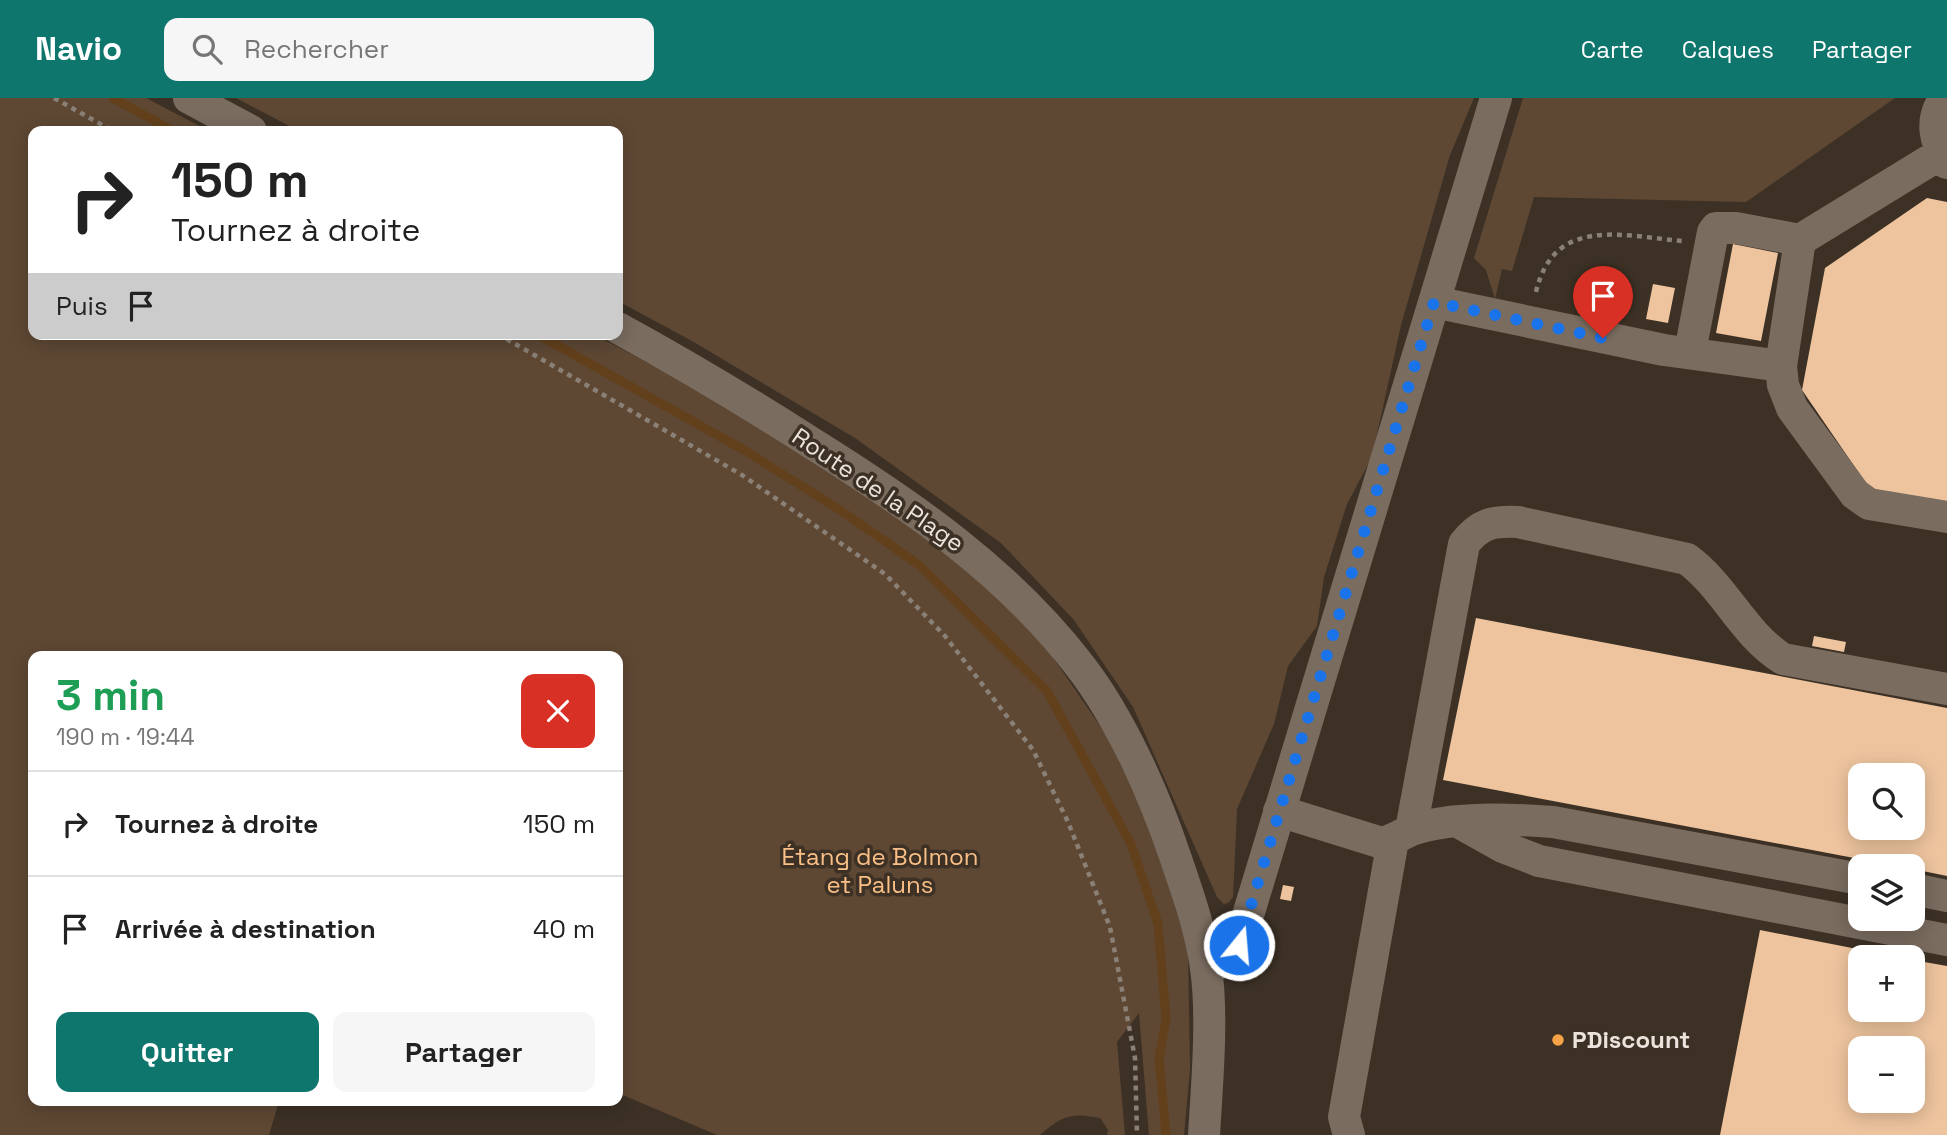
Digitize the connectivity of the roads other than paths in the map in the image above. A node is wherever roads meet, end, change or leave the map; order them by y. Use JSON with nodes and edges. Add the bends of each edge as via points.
{"nodes":[{"id":1,"x":189,"y":98,"type":"edge"},
{"id":2,"x":1496,"y":98,"type":"edge"},
{"id":3,"x":1945,"y":98,"type":"edge"},
{"id":4,"x":242,"y":126,"type":"edge"},
{"id":5,"x":1944,"y":158,"type":"edge"},
{"id":6,"x":1800,"y":240,"type":"junction"},
{"id":7,"x":1434,"y":302,"type":"junction"},
{"id":8,"x":623,"y":331,"type":"edge"},
{"id":9,"x":1690,"y":352,"type":"junction"},
{"id":10,"x":1781,"y":366,"type":"junction"},
{"id":11,"x":1947,"y":517,"type":"edge"},
{"id":12,"x":1947,"y":689,"type":"edge"},
{"id":13,"x":1279,"y":811,"type":"junction"},
{"id":14,"x":1460,"y":823,"type":"junction"},
{"id":15,"x":1402,"y":835,"type":"junction"},
{"id":16,"x":1848,"y":878,"type":"edge"},
{"id":17,"x":1925,"y":891,"type":"edge"},
{"id":18,"x":1947,"y":896,"type":"edge"},
{"id":19,"x":1947,"y":940,"type":"edge"},
{"id":20,"x":1206,"y":969,"type":"junction"},
{"id":21,"x":1204,"y":1135,"type":"edge"},
{"id":22,"x":1349,"y":1135,"type":"edge"}],
"edges":[{"from":1,"to":4,"type":"street"},
{"from":2,"to":7,"type":"street"},
{"from":3,"to":5,"type":"street","via":[[1934,125]]},
{"from":5,"to":6,"type":"street"},
{"from":6,"to":9,"type":"street","via":[[1724,227],[1713,232]]},
{"from":6,"to":10,"type":"street"},
{"from":7,"to":9,"type":"street"},
{"from":7,"to":13,"type":"street"},
{"from":8,"to":20,"type":"street","name":"Route de la Plage","via":[[894,495],[961,544],[1025,602],[1082,668],[1135,757],[1167,831]]},
{"from":9,"to":10,"type":"street"},
{"from":10,"to":11,"type":"street","via":[[1792,408],[1855,494],[1869,504]]},
{"from":12,"to":15,"type":"street","via":[[1783,659],[1764,647],[1706,573],[1687,559],[1495,521],[1475,529],[1464,544]]},
{"from":13,"to":15,"type":"street","via":[[1371,841]]},
{"from":13,"to":20,"type":"street","via":[[1239,945],[1229,959]]},
{"from":14,"to":15,"type":"street"},
{"from":14,"to":16,"type":"street","via":[[1553,821]]},
{"from":14,"to":19,"type":"street","via":[[1539,861]]},
{"from":15,"to":22,"type":"street","via":[[1344,1117]]},
{"from":17,"to":18,"type":"street"},
{"from":20,"to":21,"type":"street","name":"Route de la Plage"}]}
